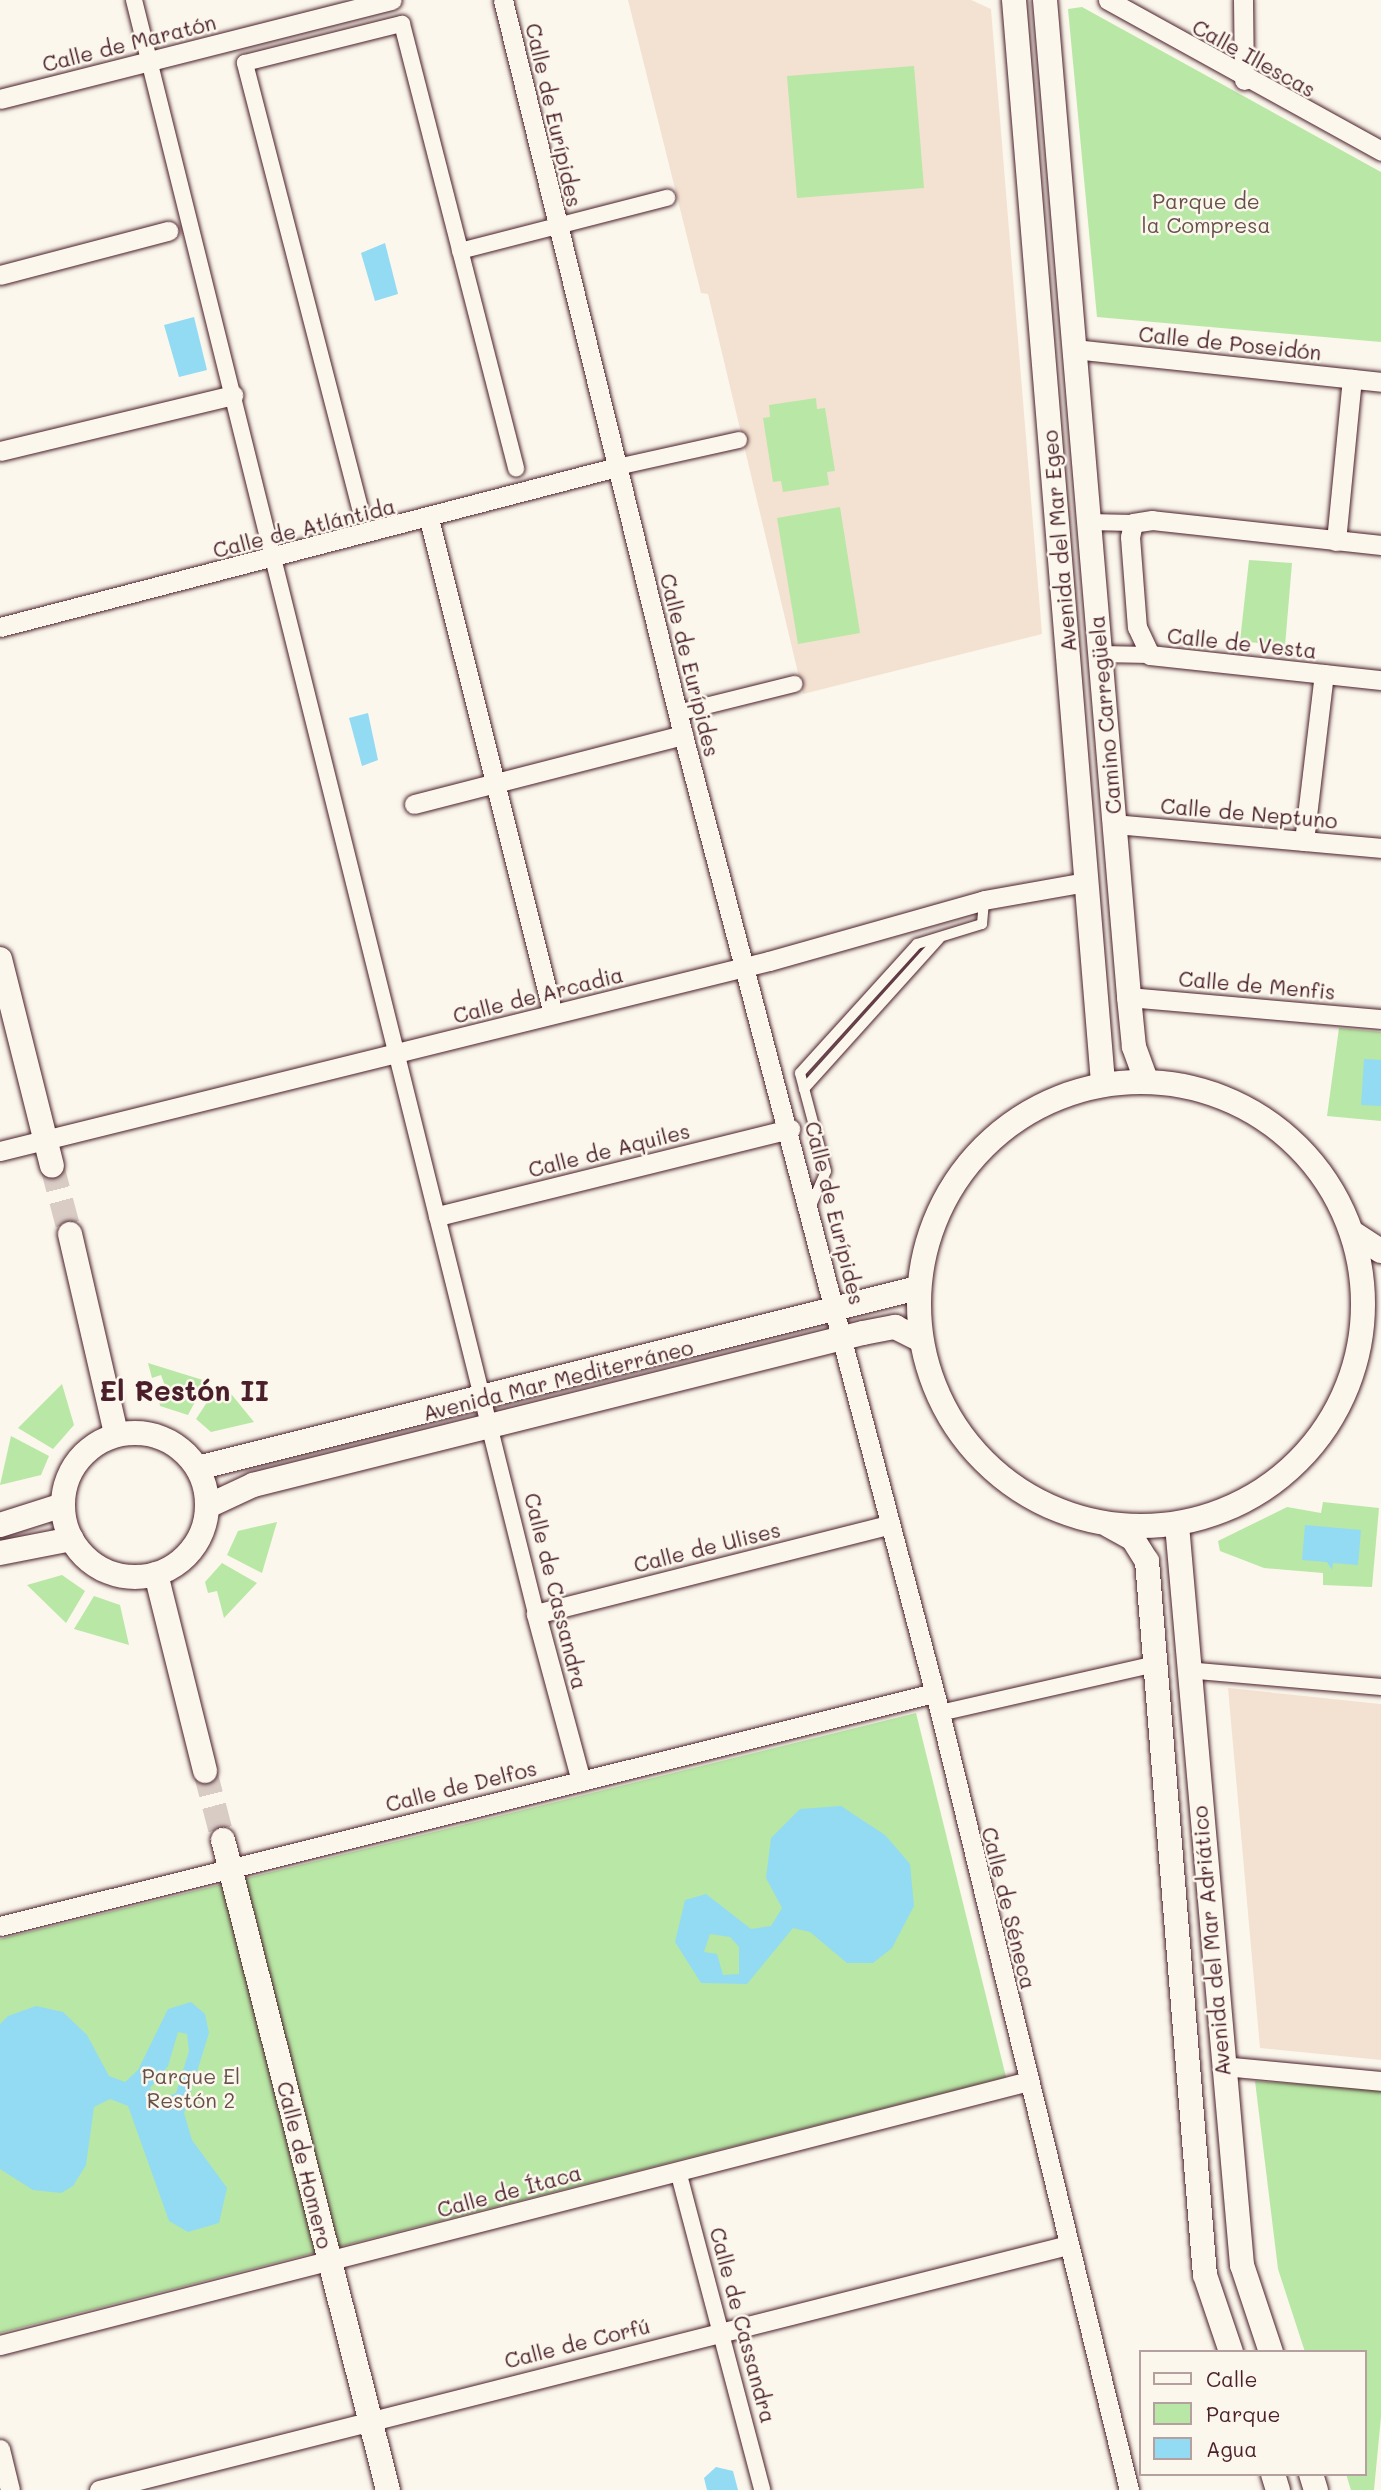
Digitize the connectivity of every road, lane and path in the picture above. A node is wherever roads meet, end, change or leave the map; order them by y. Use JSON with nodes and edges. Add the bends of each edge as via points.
{"nodes":[{"id":1,"x":134,"y":0,"type":"edge"},
{"id":2,"x":392,"y":0,"type":"edge"},
{"id":3,"x":503,"y":0,"type":"edge"},
{"id":4,"x":1014,"y":0,"type":"edge"},
{"id":5,"x":1045,"y":0,"type":"edge"},
{"id":6,"x":1108,"y":0,"type":"edge"},
{"id":7,"x":1243,"y":0,"type":"edge"},
{"id":8,"x":309,"y":20,"type":"junction"},
{"id":9,"x":315,"y":46,"type":"junction"},
{"id":10,"x":150,"y":62,"type":"junction"},
{"id":11,"x":1244,"y":80,"type":"junction"},
{"id":12,"x":0,"y":100,"type":"edge"},
{"id":13,"x":1381,"y":151,"type":"edge"},
{"id":14,"x":667,"y":198,"type":"dead end"},
{"id":15,"x":557,"y":226,"type":"junction"},
{"id":16,"x":168,"y":231,"type":"dead end"},
{"id":17,"x":460,"y":251,"type":"junction"},
{"id":18,"x":0,"y":275,"type":"edge"},
{"id":19,"x":1074,"y":349,"type":"junction"},
{"id":20,"x":1352,"y":379,"type":"junction"},
{"id":21,"x":1381,"y":382,"type":"edge"},
{"id":22,"x":233,"y":395,"type":"junction"},
{"id":23,"x":739,"y":440,"type":"dead end"},
{"id":24,"x":0,"y":452,"type":"edge"},
{"id":25,"x":617,"y":467,"type":"junction"},
{"id":26,"x":516,"y":469,"type":"dead end"},
{"id":27,"x":360,"y":508,"type":"dead end"},
{"id":28,"x":429,"y":519,"type":"junction"},
{"id":29,"x":1088,"y":522,"type":"junction"},
{"id":30,"x":1133,"y":523,"type":"junction"},
{"id":31,"x":1336,"y":541,"type":"junction"},
{"id":32,"x":1381,"y":545,"type":"edge"},
{"id":33,"x":274,"y":559,"type":"junction"},
{"id":34,"x":0,"y":627,"type":"edge"},
{"id":35,"x":1100,"y":654,"type":"junction"},
{"id":36,"x":1150,"y":654,"type":"junction"},
{"id":37,"x":1324,"y":674,"type":"junction"},
{"id":38,"x":1381,"y":680,"type":"edge"},
{"id":39,"x":794,"y":684,"type":"dead end"},
{"id":40,"x":677,"y":713,"type":"junction"},
{"id":41,"x":683,"y":735,"type":"junction"},
{"id":42,"x":497,"y":782,"type":"junction"},
{"id":43,"x":414,"y":804,"type":"dead end"},
{"id":44,"x":1114,"y":824,"type":"junction"},
{"id":45,"x":1304,"y":841,"type":"junction"},
{"id":46,"x":1381,"y":848,"type":"edge"},
{"id":47,"x":1087,"y":882,"type":"junction"},
{"id":48,"x":984,"y":900,"type":"junction"},
{"id":49,"x":939,"y":939,"type":"junction"},
{"id":50,"x":0,"y":959,"type":"edge"},
{"id":51,"x":747,"y":966,"type":"junction"},
{"id":52,"x":1129,"y":997,"type":"junction"},
{"id":53,"x":553,"y":1014,"type":"junction"},
{"id":54,"x":1381,"y":1019,"type":"edge"},
{"id":55,"x":398,"y":1053,"type":"junction"},
{"id":56,"x":1146,"y":1080,"type":"junction"},
{"id":57,"x":1103,"y":1083,"type":"junction"},
{"id":58,"x":804,"y":1089,"type":"junction"},
{"id":59,"x":790,"y":1129,"type":"junction"},
{"id":60,"x":47,"y":1140,"type":"junction"},
{"id":61,"x":0,"y":1152,"type":"edge"},
{"id":62,"x":52,"y":1166,"type":"tunnel mouth"},
{"id":63,"x":810,"y":1209,"type":"junction"},
{"id":64,"x":438,"y":1216,"type":"junction"},
{"id":65,"x":1353,"y":1233,"type":"junction"},
{"id":66,"x":70,"y":1234,"type":"tunnel mouth"},
{"id":67,"x":1381,"y":1251,"type":"edge"},
{"id":68,"x":1372,"y":1285,"type":"edge"},
{"id":69,"x":918,"y":1288,"type":"junction"},
{"id":70,"x":835,"y":1310,"type":"junction"},
{"id":71,"x":842,"y":1338,"type":"junction"},
{"id":72,"x":921,"y":1340,"type":"junction"},
{"id":73,"x":487,"y":1412,"type":"junction"},
{"id":74,"x":116,"y":1434,"type":"junction"},
{"id":75,"x":198,"y":1468,"type":"junction"},
{"id":76,"x":63,"y":1505,"type":"junction"},
{"id":77,"x":208,"y":1506,"type":"junction"},
{"id":78,"x":0,"y":1525,"type":"edge"},
{"id":79,"x":889,"y":1525,"type":"junction"},
{"id":80,"x":1107,"y":1525,"type":"junction"},
{"id":81,"x":1177,"y":1525,"type":"junction"},
{"id":82,"x":72,"y":1539,"type":"junction"},
{"id":83,"x":0,"y":1552,"type":"edge"},
{"id":84,"x":156,"y":1574,"type":"junction"},
{"id":85,"x":537,"y":1614,"type":"junction"},
{"id":86,"x":1155,"y":1664,"type":"junction"},
{"id":87,"x":1186,"y":1670,"type":"junction"},
{"id":88,"x":1381,"y":1687,"type":"edge"},
{"id":89,"x":934,"y":1693,"type":"junction"},
{"id":90,"x":940,"y":1713,"type":"junction"},
{"id":91,"x":205,"y":1771,"type":"tunnel mouth"},
{"id":92,"x":581,"y":1781,"type":"junction"},
{"id":93,"x":223,"y":1840,"type":"tunnel mouth"},
{"id":94,"x":230,"y":1868,"type":"junction"},
{"id":95,"x":0,"y":1926,"type":"edge"},
{"id":96,"x":1223,"y":2066,"type":"junction"},
{"id":97,"x":1029,"y":2081,"type":"junction"},
{"id":98,"x":1381,"y":2081,"type":"edge"},
{"id":99,"x":678,"y":2171,"type":"junction"},
{"id":100,"x":1068,"y":2245,"type":"junction"},
{"id":101,"x":329,"y":2261,"type":"junction"},
{"id":102,"x":721,"y":2331,"type":"junction"},
{"id":103,"x":0,"y":2345,"type":"edge"},
{"id":104,"x":1230,"y":2350,"type":"edge"},
{"id":105,"x":1270,"y":2350,"type":"edge"},
{"id":106,"x":370,"y":2418,"type":"junction"},
{"id":107,"x":0,"y":2449,"type":"edge"},
{"id":108,"x":10,"y":2490,"type":"edge"},
{"id":109,"x":99,"y":2490,"type":"edge"},
{"id":110,"x":388,"y":2490,"type":"edge"},
{"id":111,"x":762,"y":2490,"type":"edge"},
{"id":112,"x":1129,"y":2490,"type":"edge"}],
"edges":[{"from":1,"to":10,"type":"street","name":"Calle de Cassandra"},
{"from":2,"to":8,"type":"street","name":"Calle de Maratón"},
{"from":3,"to":15,"type":"street","name":"Calle de Eurípides"},
{"from":4,"to":47,"type":"street","name":"Avenida del Mar Egeo"},
{"from":5,"to":19,"type":"street"},
{"from":6,"to":11,"type":"street","name":"Calle Illescas"},
{"from":7,"to":11,"type":"street"},
{"from":8,"to":9,"type":"street"},
{"from":8,"to":10,"type":"street","name":"Calle de Maratón"},
{"from":9,"to":17,"type":"street","via":[[402,24]]},
{"from":9,"to":27,"type":"street","via":[[245,63]]},
{"from":10,"to":12,"type":"street","name":"Calle de Maratón"},
{"from":10,"to":22,"type":"street","name":"Calle de Cassandra"},
{"from":11,"to":13,"type":"street","name":"Calle Illescas"},
{"from":14,"to":15,"type":"street"},
{"from":15,"to":17,"type":"street"},
{"from":15,"to":25,"type":"street","name":"Calle de Eurípides"},
{"from":16,"to":18,"type":"street"},
{"from":17,"to":26,"type":"street"},
{"from":19,"to":20,"type":"street","name":"Calle de Poseidón"},
{"from":19,"to":29,"type":"street","name":"Camino Carregüela"},
{"from":20,"to":21,"type":"street","name":"Calle de Poseidón"},
{"from":20,"to":31,"type":"street"},
{"from":22,"to":24,"type":"street"},
{"from":22,"to":33,"type":"street","name":"Calle de Cassandra"},
{"from":23,"to":25,"type":"street"},
{"from":25,"to":28,"type":"street","name":"Calle de Atlántida"},
{"from":25,"to":40,"type":"street","name":"Calle de Eurípides"},
{"from":28,"to":33,"type":"street","name":"Calle de Atlántida"},
{"from":28,"to":42,"type":"street"},
{"from":29,"to":30,"type":"street"},
{"from":29,"to":35,"type":"street","name":"Camino Carregüela"},
{"from":30,"to":31,"type":"street"},
{"from":30,"to":36,"type":"street","name":"Calle de Vesta","via":[[1137,628]]},
{"from":31,"to":32,"type":"street"},
{"from":33,"to":34,"type":"street","name":"Calle de Atlántida"},
{"from":33,"to":55,"type":"street","name":"Calle de Cassandra"},
{"from":35,"to":36,"type":"street"},
{"from":35,"to":44,"type":"street","name":"Camino Carregüela"},
{"from":36,"to":37,"type":"street","name":"Calle de Vesta"},
{"from":37,"to":38,"type":"street","name":"Calle de Vesta"},
{"from":37,"to":45,"type":"street"},
{"from":39,"to":40,"type":"street"},
{"from":40,"to":41,"type":"street","name":"Calle de Eurípides"},
{"from":41,"to":42,"type":"street"},
{"from":41,"to":51,"type":"street","name":"Calle de Eurípides"},
{"from":42,"to":43,"type":"street"},
{"from":42,"to":53,"type":"street"},
{"from":44,"to":45,"type":"street","name":"Calle de Neptuno"},
{"from":44,"to":52,"type":"street","name":"Camino Carregüela"},
{"from":45,"to":46,"type":"street","name":"Calle de Neptuno"},
{"from":47,"to":48,"type":"street","name":"Calle de Arcadia"},
{"from":47,"to":57,"type":"street","name":"Avenida del Mar Egeo"},
{"from":48,"to":49,"type":"lane","via":[[982,924]]},
{"from":48,"to":51,"type":"street","name":"Calle de Arcadia"},
{"from":49,"to":58,"type":"lane"},
{"from":49,"to":58,"type":"lane","via":[[917,944],[865,998],[800,1073]]},
{"from":50,"to":60,"type":"street"},
{"from":51,"to":53,"type":"street","name":"Calle de Arcadia"},
{"from":51,"to":59,"type":"street","name":"Calle de Eurípides"},
{"from":52,"to":54,"type":"street","name":"Calle de Menfis"},
{"from":52,"to":56,"type":"street","name":"Camino Carregüela","via":[[1134,1047]]},
{"from":53,"to":55,"type":"street","name":"Calle de Arcadia"},
{"from":55,"to":60,"type":"street","name":"Calle de Arcadia"},
{"from":55,"to":64,"type":"street","name":"Calle de Cassandra"},
{"from":56,"to":57,"type":"street"},
{"from":56,"to":65,"type":"street","via":[[1233,1100],[1285,1132],[1326,1178]]},
{"from":57,"to":69,"type":"street","via":[[1001,1129],[959,1173],[938,1209]]},
{"from":58,"to":63,"type":"lane","via":[[826,1171]]},
{"from":59,"to":63,"type":"street","name":"Calle de Eurípides"},
{"from":59,"to":64,"type":"street","name":"Calle de Aquiles"},
{"from":60,"to":61,"type":"street","name":"Calle de Arcadia"},
{"from":60,"to":62,"type":"street"},
{"from":63,"to":70,"type":"street","name":"Calle de Eurípides"},
{"from":64,"to":73,"type":"street","name":"Calle de Cassandra"},
{"from":65,"to":67,"type":"street"},
{"from":65,"to":68,"type":"street"},
{"from":66,"to":74,"type":"street"},
{"from":68,"to":81,"type":"street","via":[[1360,1352],[1328,1425],[1295,1467],[1241,1505]]},
{"from":69,"to":70,"type":"street","name":"Avenida Mar Mediterráneo"},
{"from":69,"to":72,"type":"street"},
{"from":70,"to":71,"type":"street","name":"Calle de Eurípides"},
{"from":70,"to":73,"type":"street","name":"Avenida Mar Mediterráneo"},
{"from":71,"to":72,"type":"street","name":"Avenida Mar Mediterráneo","via":[[895,1328]]},
{"from":71,"to":73,"type":"street","name":"Avenida Mar Mediterráneo"},
{"from":71,"to":79,"type":"street","name":"Calle de Séneca"},
{"from":72,"to":80,"type":"street","via":[[943,1406],[984,1463],[1041,1504]]},
{"from":73,"to":75,"type":"street","name":"Avenida Mar Mediterráneo"},
{"from":73,"to":77,"type":"street","name":"Avenida Mar Mediterráneo","via":[[253,1485]]},
{"from":73,"to":85,"type":"street","name":"Calle de Cassandra"},
{"from":74,"to":75,"type":"street","via":[[148,1433],[176,1445]]},
{"from":74,"to":76,"type":"street","via":[[89,1449],[76,1466]]},
{"from":75,"to":77,"type":"street"},
{"from":76,"to":78,"type":"street"},
{"from":76,"to":82,"type":"street"},
{"from":77,"to":84,"type":"street","via":[[193,1548]]},
{"from":79,"to":85,"type":"street","name":"Calle de Ulises"},
{"from":79,"to":89,"type":"street","name":"Calle de Séneca"},
{"from":80,"to":81,"type":"street"},
{"from":80,"to":86,"type":"street","name":"Avenida del Mar Adriático","via":[[1133,1539],[1147,1561]]},
{"from":81,"to":87,"type":"street","name":"Avenida del Mar Adriático"},
{"from":82,"to":83,"type":"street"},
{"from":82,"to":84,"type":"street","via":[[91,1561],[117,1575]]},
{"from":84,"to":91,"type":"street"},
{"from":85,"to":92,"type":"street","name":"Calle de Cassandra"},
{"from":86,"to":90,"type":"street"},
{"from":86,"to":104,"type":"street","name":"Avenida del Mar Adriático","via":[[1205,2275]]},
{"from":87,"to":88,"type":"street"},
{"from":87,"to":96,"type":"street","name":"Avenida del Mar Adriático"},
{"from":89,"to":90,"type":"street","name":"Calle de Séneca"},
{"from":89,"to":92,"type":"street","name":"Calle de Delfos"},
{"from":90,"to":97,"type":"street","name":"Calle de Séneca"},
{"from":92,"to":94,"type":"street","name":"Calle de Delfos"},
{"from":93,"to":94,"type":"street","name":"Calle de Homero"},
{"from":94,"to":95,"type":"street","name":"Calle de Delfos"},
{"from":94,"to":101,"type":"street","name":"Calle de Homero"},
{"from":96,"to":98,"type":"street"},
{"from":96,"to":105,"type":"street","name":"Avenida del Mar Adriático","via":[[1242,2265]]},
{"from":97,"to":99,"type":"street","name":"Calle de Ítaca"},
{"from":97,"to":100,"type":"street","name":"Calle de Séneca"},
{"from":99,"to":101,"type":"street","name":"Calle de Ítaca"},
{"from":99,"to":102,"type":"street","name":"Calle de Cassandra"},
{"from":100,"to":102,"type":"street","name":"Calle de Corfú"},
{"from":100,"to":112,"type":"street","name":"Calle de Séneca"},
{"from":101,"to":103,"type":"street","name":"Calle de Ítaca"},
{"from":101,"to":106,"type":"street","name":"Calle de Homero"},
{"from":102,"to":106,"type":"street","name":"Calle de Corfú"},
{"from":102,"to":111,"type":"street","name":"Calle de Cassandra"},
{"from":106,"to":109,"type":"street","name":"Calle de Corfú"},
{"from":106,"to":110,"type":"street","name":"Calle de Homero"},
{"from":107,"to":108,"type":"street"}]}
